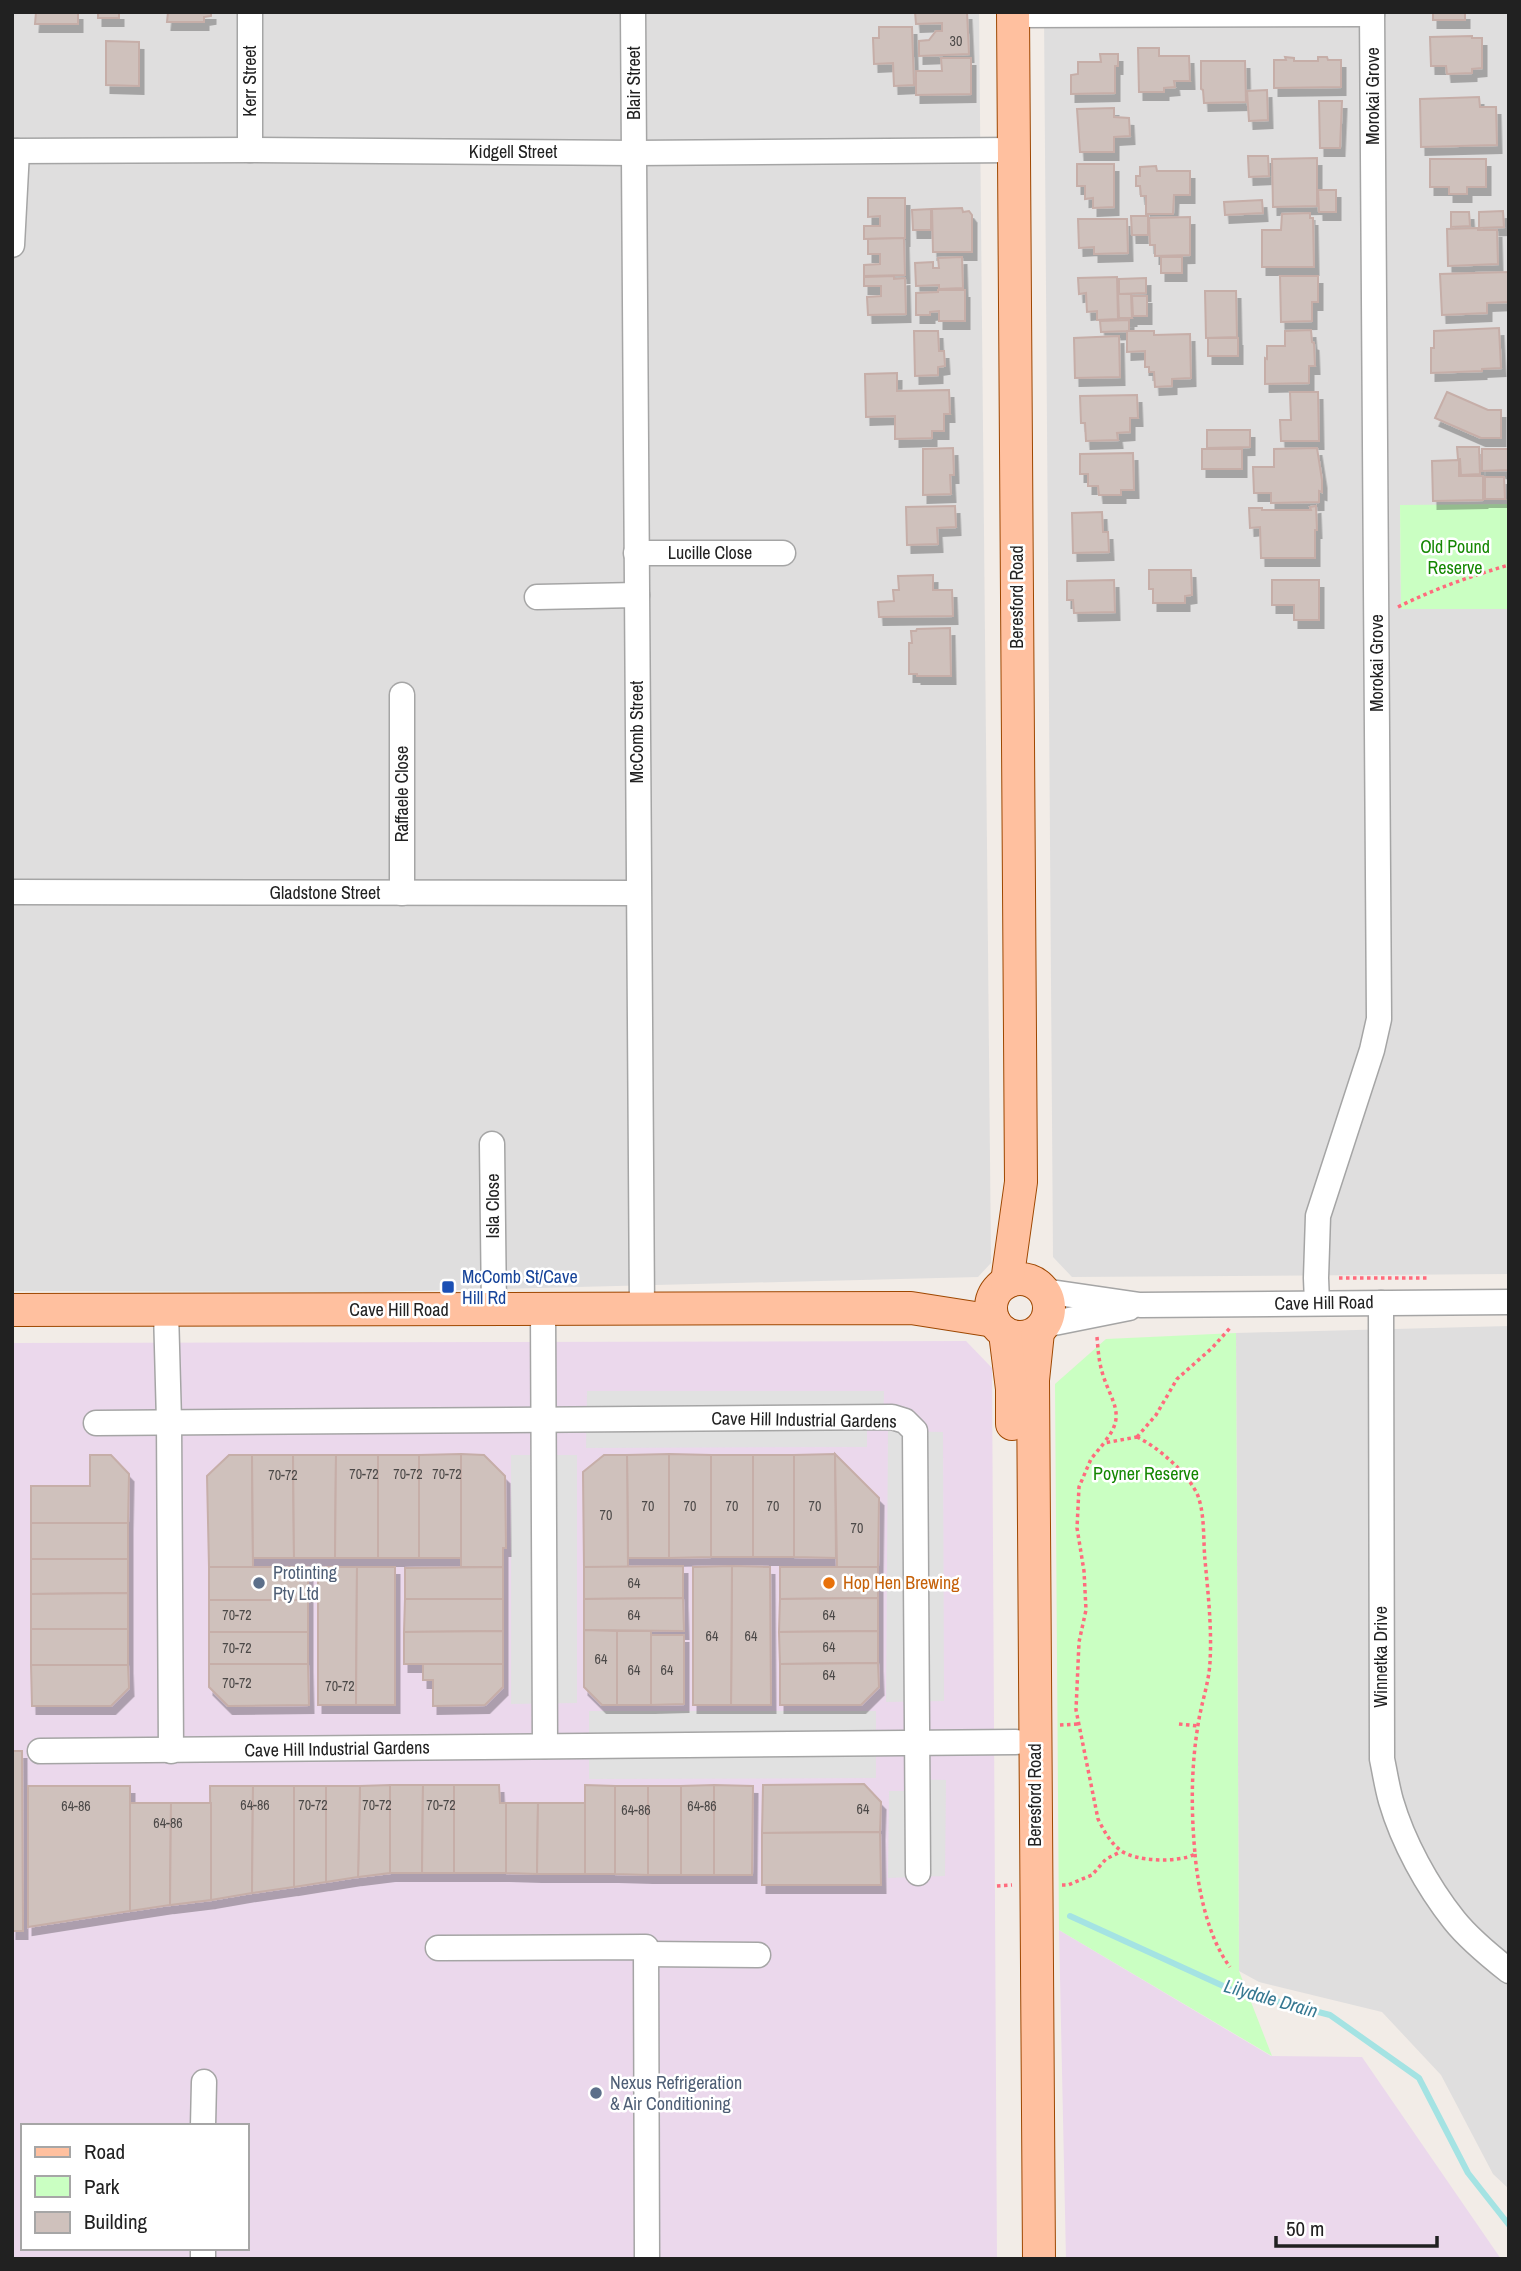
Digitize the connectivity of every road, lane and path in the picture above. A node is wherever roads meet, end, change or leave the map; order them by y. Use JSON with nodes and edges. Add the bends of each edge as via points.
{"nodes":[{"id":1,"x":250,"y":12,"type":"edge"},
{"id":2,"x":634,"y":12,"type":"edge"},
{"id":3,"x":1372,"y":13,"type":"edge"},
{"id":4,"x":1013,"y":14,"type":"edge"},
{"id":5,"x":250,"y":150,"type":"junction"},
{"id":6,"x":1013,"y":150,"type":"junction"},
{"id":7,"x":15,"y":151,"type":"edge"},
{"id":8,"x":634,"y":153,"type":"junction"},
{"id":9,"x":12,"y":244,"type":"edge"},
{"id":10,"x":636,"y":553,"type":"junction"},
{"id":11,"x":783,"y":553,"type":"dead end"},
{"id":12,"x":636,"y":595,"type":"junction"},
{"id":13,"x":537,"y":597,"type":"dead end"},
{"id":14,"x":402,"y":695,"type":"dead end"},
{"id":15,"x":12,"y":892,"type":"edge"},
{"id":16,"x":402,"y":893,"type":"junction"},
{"id":17,"x":638,"y":893,"type":"junction"},
{"id":18,"x":492,"y":1144,"type":"dead end"},
{"id":19,"x":1022,"y":1286,"type":"junction"},
{"id":20,"x":1509,"y":1302,"type":"edge"},
{"id":21,"x":1317,"y":1303,"type":"junction"},
{"id":22,"x":1381,"y":1303,"type":"junction"},
{"id":23,"x":1237,"y":1304,"type":"junction"},
{"id":24,"x":1140,"y":1305,"type":"junction"},
{"id":25,"x":911,"y":1308,"type":"junction"},
{"id":26,"x":12,"y":1310,"type":"edge"},
{"id":27,"x":494,"y":1310,"type":"junction"},
{"id":28,"x":543,"y":1310,"type":"junction"},
{"id":29,"x":642,"y":1310,"type":"junction"},
{"id":30,"x":166,"y":1311,"type":"junction"},
{"id":31,"x":1086,"y":1318,"type":"junction"},
{"id":32,"x":999,"y":1327,"type":"junction"},
{"id":33,"x":1041,"y":1329,"type":"junction"},
{"id":34,"x":543,"y":1419,"type":"junction"},
{"id":35,"x":169,"y":1421,"type":"junction"},
{"id":36,"x":96,"y":1423,"type":"dead end"},
{"id":37,"x":1137,"y":1437,"type":"junction"},
{"id":38,"x":1104,"y":1443,"type":"junction"},
{"id":39,"x":1179,"y":1724,"type":"dead end"},
{"id":40,"x":1198,"y":1726,"type":"junction"},
{"id":41,"x":1016,"y":1742,"type":"junction"},
{"id":42,"x":915,"y":1744,"type":"junction"},
{"id":43,"x":545,"y":1746,"type":"junction"},
{"id":44,"x":40,"y":1751,"type":"dead end"},
{"id":45,"x":171,"y":1751,"type":"junction"},
{"id":46,"x":1121,"y":1852,"type":"junction"},
{"id":47,"x":1195,"y":1854,"type":"junction"},
{"id":48,"x":918,"y":1873,"type":"dead end"},
{"id":49,"x":1060,"y":1885,"type":"dead end"},
{"id":50,"x":438,"y":1948,"type":"dead end"},
{"id":51,"x":646,"y":1954,"type":"junction"},
{"id":52,"x":758,"y":1955,"type":"dead end"},
{"id":53,"x":1230,"y":1967,"type":"dead end"},
{"id":54,"x":1509,"y":1971,"type":"edge"},
{"id":55,"x":204,"y":2082,"type":"dead end"},
{"id":56,"x":203,"y":2124,"type":"edge"},
{"id":57,"x":647,"y":2259,"type":"edge"},
{"id":58,"x":1018,"y":2259,"type":"edge"},
{"id":59,"x":1039,"y":2259,"type":"edge"}],
"edges":[{"from":1,"to":5,"type":"street","name":"Kerr Street"},
{"from":2,"to":8,"type":"street","name":"Blair Street"},
{"from":3,"to":4,"type":"street"},
{"from":3,"to":21,"type":"street","name":"Morokai Grove","via":[[1379,1019],[1318,1216]]},
{"from":4,"to":6,"type":"main road","name":"Beresford Road"},
{"from":5,"to":7,"type":"street","name":"Kidgell Street"},
{"from":5,"to":8,"type":"street","name":"Kidgell Street"},
{"from":6,"to":8,"type":"street","name":"Kidgell Street"},
{"from":6,"to":19,"type":"main road","name":"Beresford Road"},
{"from":7,"to":9,"type":"street"},
{"from":8,"to":10,"type":"street","name":"McComb Street"},
{"from":10,"to":11,"type":"street","name":"Lucille Close"},
{"from":10,"to":12,"type":"street","name":"McComb Street"},
{"from":12,"to":13,"type":"street"},
{"from":12,"to":17,"type":"street","name":"McComb Street"},
{"from":14,"to":16,"type":"street","name":"Raffaele Close"},
{"from":15,"to":16,"type":"street","name":"Gladstone Street"},
{"from":16,"to":17,"type":"street","name":"Gladstone Street"},
{"from":17,"to":29,"type":"street","name":"McComb Street"},
{"from":18,"to":27,"type":"street","name":"Isla Close"},
{"from":19,"to":24,"type":"street","name":"Cave Hill Road"},
{"from":19,"to":25,"type":"main road","name":"Cave Hill Road"},
{"from":19,"to":32,"type":"main road","via":[[992,1303]]},
{"from":19,"to":33,"type":"main road","via":[[1049,1308]]},
{"from":20,"to":22,"type":"street","name":"Cave Hill Road"},
{"from":21,"to":22,"type":"street","name":"Cave Hill Road"},
{"from":21,"to":23,"type":"street","name":"Cave Hill Road"},
{"from":22,"to":54,"type":"street","name":"Winnetka Drive","via":[[1382,1759],[1403,1833],[1427,1879],[1454,1920]]},
{"from":23,"to":24,"type":"street","name":"Cave Hill Road"},
{"from":23,"to":37,"type":"path","via":[[1230,1328],[1177,1379]]},
{"from":24,"to":31,"type":"street","name":"Cave Hill Road"},
{"from":25,"to":29,"type":"main road","name":"Cave Hill Road"},
{"from":25,"to":32,"type":"main road","name":"Cave Hill Road"},
{"from":26,"to":30,"type":"main road","name":"Cave Hill Road"},
{"from":27,"to":28,"type":"main road","name":"Cave Hill Road"},
{"from":27,"to":30,"type":"main road","name":"Cave Hill Road"},
{"from":28,"to":29,"type":"main road","name":"Cave Hill Road"},
{"from":28,"to":34,"type":"street"},
{"from":30,"to":35,"type":"street"},
{"from":31,"to":33,"type":"street","name":"Cave Hill Road"},
{"from":31,"to":38,"type":"path","via":[[1084,1332],[1097,1332],[1100,1364],[1117,1415],[1113,1432]]},
{"from":32,"to":33,"type":"main road","via":[[1021,1338]]},
{"from":32,"to":41,"type":"main road","name":"Beresford Road","via":[[1012,1389]]},
{"from":33,"to":59,"type":"main road","name":"Beresford Road","via":[[1034,1358],[1033,1408]]},
{"from":34,"to":35,"type":"street","name":"Cave Hill Industrial Gardens"},
{"from":34,"to":42,"type":"street","name":"Cave Hill Industrial Gardens","via":[[892,1417],[905,1421],[915,1431]]},
{"from":34,"to":43,"type":"street"},
{"from":35,"to":36,"type":"street","name":"Cave Hill Industrial Gardens"},
{"from":35,"to":45,"type":"street"},
{"from":37,"to":38,"type":"path"},
{"from":37,"to":40,"type":"path","via":[[1154,1445],[1188,1480],[1201,1506],[1210,1663]]},
{"from":38,"to":46,"type":"path","via":[[1079,1487],[1077,1528],[1086,1610],[1079,1642],[1076,1710],[1098,1819]]},
{"from":39,"to":40,"type":"path"},
{"from":40,"to":47,"type":"path","via":[[1191,1809]]},
{"from":41,"to":42,"type":"street","name":"Cave Hill Industrial Gardens"},
{"from":41,"to":58,"type":"main road","name":"Beresford Road"},
{"from":42,"to":43,"type":"street","name":"Cave Hill Industrial Gardens"},
{"from":42,"to":48,"type":"street","name":"Cave Hill Industrial Gardens"},
{"from":43,"to":45,"type":"street","name":"Cave Hill Industrial Gardens"},
{"from":44,"to":45,"type":"street","name":"Cave Hill Industrial Gardens"},
{"from":46,"to":47,"type":"path","via":[[1164,1860]]},
{"from":46,"to":49,"type":"path","via":[[1106,1859],[1092,1875]]},
{"from":47,"to":53,"type":"path","via":[[1206,1914]]},
{"from":50,"to":51,"type":"street","via":[[646,1947]]},
{"from":51,"to":52,"type":"street"},
{"from":51,"to":57,"type":"street"},
{"from":55,"to":56,"type":"street"}]}
